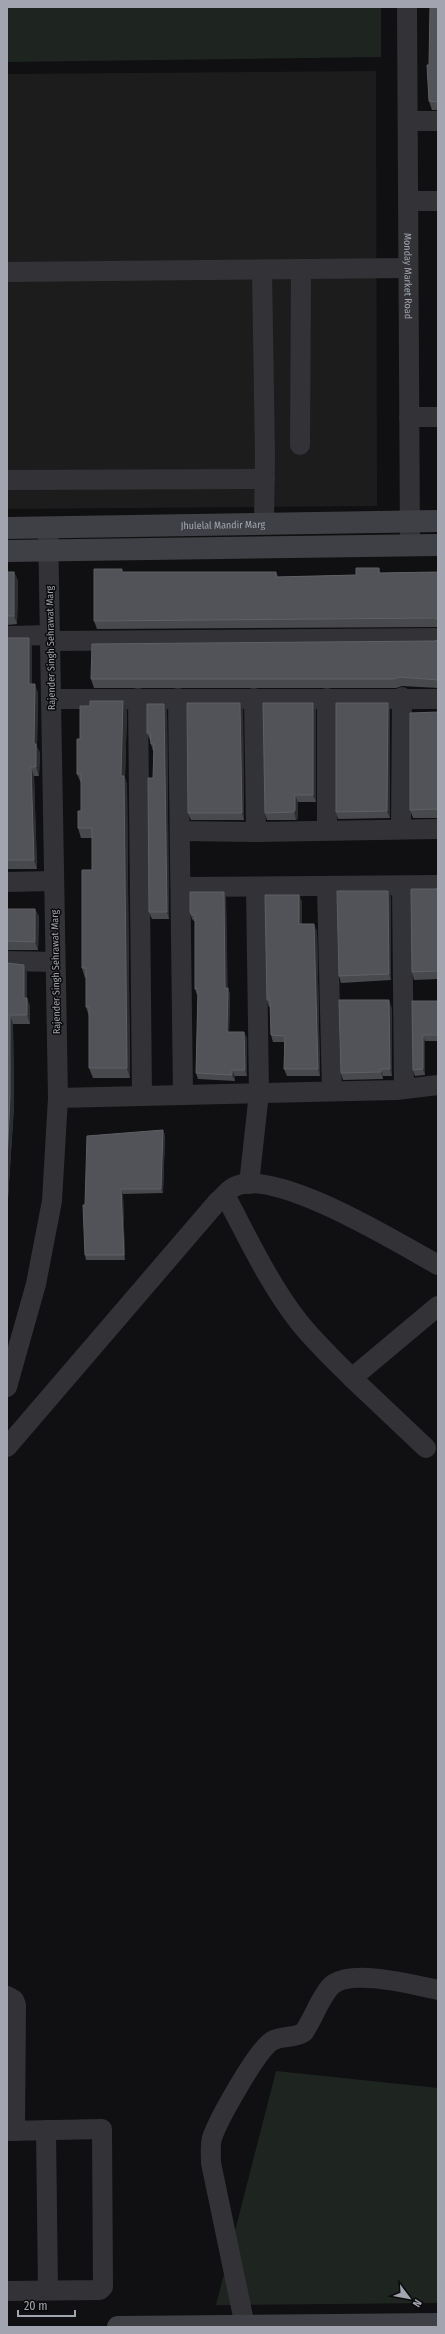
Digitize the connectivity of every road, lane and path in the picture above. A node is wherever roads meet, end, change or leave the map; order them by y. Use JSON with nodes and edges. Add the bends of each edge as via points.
{"nodes":[{"id":1,"x":407,"y":7,"type":"edge"},
{"id":2,"x":408,"y":121,"type":"junction"},
{"id":3,"x":438,"y":121,"type":"edge"},
{"id":4,"x":408,"y":200,"type":"junction"},
{"id":5,"x":438,"y":201,"type":"edge"},
{"id":6,"x":408,"y":268,"type":"junction"},
{"id":7,"x":262,"y":270,"type":"junction"},
{"id":8,"x":301,"y":270,"type":"junction"},
{"id":9,"x":7,"y":272,"type":"edge"},
{"id":10,"x":409,"y":417,"type":"junction"},
{"id":11,"x":438,"y":417,"type":"edge"},
{"id":12,"x":300,"y":445,"type":"dead end"},
{"id":13,"x":265,"y":479,"type":"junction"},
{"id":14,"x":7,"y":480,"type":"edge"},
{"id":15,"x":410,"y":521,"type":"junction"},
{"id":16,"x":438,"y":521,"type":"edge"},
{"id":17,"x":264,"y":524,"type":"junction"},
{"id":18,"x":48,"y":527,"type":"junction"},
{"id":19,"x":7,"y":528,"type":"edge"},
{"id":20,"x":410,"y":545,"type":"junction"},
{"id":21,"x":438,"y":545,"type":"edge"},
{"id":22,"x":48,"y":550,"type":"junction"},
{"id":23,"x":7,"y":551,"type":"edge"},
{"id":24,"x":7,"y":636,"type":"edge"},
{"id":25,"x":50,"y":638,"type":"junction"},
{"id":26,"x":438,"y":638,"type":"edge"},
{"id":27,"x":402,"y":697,"type":"junction"},
{"id":28,"x":138,"y":698,"type":"junction"},
{"id":29,"x":178,"y":698,"type":"junction"},
{"id":30,"x":254,"y":698,"type":"junction"},
{"id":31,"x":326,"y":698,"type":"junction"},
{"id":32,"x":51,"y":699,"type":"junction"},
{"id":33,"x":438,"y":699,"type":"edge"},
{"id":34,"x":401,"y":829,"type":"junction"},
{"id":35,"x":438,"y":829,"type":"edge"},
{"id":36,"x":326,"y":830,"type":"junction"},
{"id":37,"x":180,"y":831,"type":"junction"},
{"id":38,"x":256,"y":832,"type":"junction"},
{"id":39,"x":7,"y":882,"type":"edge"},
{"id":40,"x":54,"y":882,"type":"junction"},
{"id":41,"x":438,"y":885,"type":"edge"},
{"id":42,"x":402,"y":886,"type":"junction"},
{"id":43,"x":181,"y":887,"type":"junction"},
{"id":44,"x":327,"y":887,"type":"junction"},
{"id":45,"x":256,"y":888,"type":"junction"},
{"id":46,"x":7,"y":962,"type":"edge"},
{"id":47,"x":55,"y":962,"type":"junction"},
{"id":48,"x":438,"y":1086,"type":"edge"},
{"id":49,"x":404,"y":1089,"type":"junction"},
{"id":50,"x":332,"y":1091,"type":"junction"},
{"id":51,"x":259,"y":1093,"type":"junction"},
{"id":52,"x":183,"y":1095,"type":"junction"},
{"id":53,"x":142,"y":1096,"type":"junction"},
{"id":54,"x":58,"y":1098,"type":"junction"},
{"id":55,"x":249,"y":1184,"type":"junction"},
{"id":56,"x":225,"y":1195,"type":"junction"},
{"id":57,"x":438,"y":1265,"type":"edge"},
{"id":58,"x":438,"y":1306,"type":"edge"},
{"id":59,"x":352,"y":1378,"type":"junction"},
{"id":60,"x":7,"y":1387,"type":"edge"},
{"id":61,"x":7,"y":1446,"type":"edge"},
{"id":62,"x":426,"y":1448,"type":"dead end"},
{"id":63,"x":438,"y":1990,"type":"edge"},
{"id":64,"x":7,"y":1996,"type":"edge"},
{"id":65,"x":46,"y":2130,"type":"junction"},
{"id":66,"x":11,"y":2131,"type":"edge"},
{"id":67,"x":48,"y":2290,"type":"junction"},
{"id":68,"x":7,"y":2291,"type":"edge"},
{"id":69,"x":438,"y":2324,"type":"edge"},
{"id":70,"x":245,"y":2326,"type":"junction"},
{"id":71,"x":118,"y":2327,"type":"edge"}],
"edges":[{"from":1,"to":2,"type":"street","name":"Monday Market Road"},
{"from":2,"to":3,"type":"street"},
{"from":2,"to":4,"type":"street","name":"Monday Market Road"},
{"from":4,"to":5,"type":"street"},
{"from":4,"to":6,"type":"street","name":"Monday Market Road"},
{"from":6,"to":8,"type":"street"},
{"from":6,"to":10,"type":"street","name":"Monday Market Road"},
{"from":7,"to":8,"type":"street"},
{"from":7,"to":9,"type":"street"},
{"from":7,"to":13,"type":"street"},
{"from":8,"to":12,"type":"street"},
{"from":10,"to":11,"type":"street"},
{"from":10,"to":15,"type":"street","name":"Monday Market Road"},
{"from":13,"to":14,"type":"street"},
{"from":13,"to":17,"type":"street"},
{"from":15,"to":16,"type":"street","name":"Jhulelal Mandir Marg"},
{"from":15,"to":17,"type":"street","name":"Jhulelal Mandir Marg"},
{"from":15,"to":20,"type":"street","name":"Monday Market Road"},
{"from":17,"to":18,"type":"street","name":"Jhulelal Mandir Marg"},
{"from":18,"to":19,"type":"street","name":"Jhulelal Mandir Marg"},
{"from":18,"to":22,"type":"street","name":"Rajender Singh Sehrawat Marg"},
{"from":20,"to":21,"type":"street"},
{"from":20,"to":22,"type":"street"},
{"from":22,"to":23,"type":"street"},
{"from":22,"to":25,"type":"street","name":"Rajender Singh Sehrawat Marg"},
{"from":24,"to":25,"type":"street"},
{"from":25,"to":26,"type":"street"},
{"from":25,"to":32,"type":"street","name":"Rajender Singh Sehrawat Marg"},
{"from":27,"to":31,"type":"street"},
{"from":27,"to":33,"type":"street"},
{"from":27,"to":34,"type":"street"},
{"from":28,"to":29,"type":"street"},
{"from":28,"to":32,"type":"street"},
{"from":28,"to":53,"type":"street"},
{"from":29,"to":30,"type":"street"},
{"from":29,"to":37,"type":"street"},
{"from":30,"to":31,"type":"street"},
{"from":30,"to":38,"type":"street"},
{"from":31,"to":36,"type":"street"},
{"from":32,"to":40,"type":"street","name":"Rajender Singh Sehrawat Marg"},
{"from":34,"to":35,"type":"street"},
{"from":34,"to":36,"type":"street"},
{"from":36,"to":38,"type":"street"},
{"from":37,"to":38,"type":"street"},
{"from":37,"to":43,"type":"street"},
{"from":39,"to":40,"type":"street"},
{"from":40,"to":47,"type":"street","name":"Rajender Singh Sehrawat Marg"},
{"from":41,"to":42,"type":"street"},
{"from":42,"to":44,"type":"street"},
{"from":42,"to":49,"type":"street"},
{"from":43,"to":45,"type":"street"},
{"from":43,"to":52,"type":"street"},
{"from":44,"to":45,"type":"street"},
{"from":44,"to":50,"type":"street"},
{"from":45,"to":51,"type":"street"},
{"from":46,"to":47,"type":"street"},
{"from":47,"to":54,"type":"street","name":"Rajender Singh Sehrawat Marg"},
{"from":48,"to":49,"type":"street"},
{"from":49,"to":50,"type":"street"},
{"from":50,"to":51,"type":"street"},
{"from":51,"to":52,"type":"street"},
{"from":51,"to":55,"type":"street"},
{"from":52,"to":53,"type":"street"},
{"from":53,"to":54,"type":"street"},
{"from":54,"to":60,"type":"street","name":"Rajender Singh Sehrawat Marg","via":[[52,1201],[36,1284]]},
{"from":55,"to":56,"type":"street","via":[[235,1187]]},
{"from":55,"to":57,"type":"street","via":[[266,1185],[320,1202]]},
{"from":56,"to":59,"type":"street","via":[[264,1267],[299,1322]]},
{"from":56,"to":61,"type":"street"},
{"from":58,"to":59,"type":"street"},
{"from":59,"to":62,"type":"street"},
{"from":63,"to":70,"type":"street","via":[[389,1981],[349,1977],[339,1980],[324,1994],[304,2032],[299,2036],[272,2041],[261,2052],[218,2122],[211,2140],[211,2163]]},
{"from":64,"to":66,"type":"street","via":[[14,2000],[16,2005]]},
{"from":65,"to":66,"type":"street"},
{"from":65,"to":67,"type":"street"},
{"from":65,"to":67,"type":"street","via":[[102,2130],[102,2289]]},
{"from":67,"to":68,"type":"street"},
{"from":69,"to":70,"type":"street"},
{"from":70,"to":71,"type":"street"}]}
